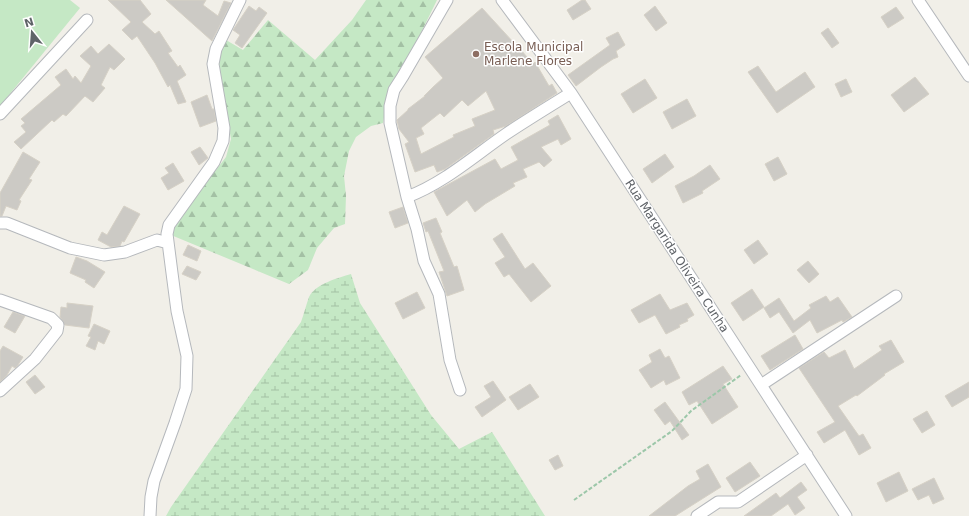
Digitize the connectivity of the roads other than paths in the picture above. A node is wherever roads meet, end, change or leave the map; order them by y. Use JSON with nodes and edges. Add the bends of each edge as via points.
{"nodes":[{"id":1,"x":240,"y":0,"type":"edge"},
{"id":2,"x":447,"y":0,"type":"edge"},
{"id":3,"x":502,"y":0,"type":"edge"},
{"id":4,"x":918,"y":0,"type":"edge"},
{"id":5,"x":87,"y":20,"type":"dead end"},
{"id":6,"x":969,"y":76,"type":"edge"},
{"id":7,"x":571,"y":93,"type":"junction"},
{"id":8,"x":0,"y":114,"type":"edge"},
{"id":9,"x":407,"y":197,"type":"junction"},
{"id":10,"x":0,"y":223,"type":"edge"},
{"id":11,"x":168,"y":243,"type":"junction"},
{"id":12,"x":896,"y":296,"type":"dead end"},
{"id":13,"x":0,"y":300,"type":"edge"},
{"id":14,"x":761,"y":385,"type":"junction"},
{"id":15,"x":460,"y":390,"type":"dead end"},
{"id":16,"x":0,"y":391,"type":"edge"},
{"id":17,"x":807,"y":455,"type":"junction"},
{"id":18,"x":150,"y":516,"type":"edge"},
{"id":19,"x":697,"y":516,"type":"edge"},
{"id":20,"x":846,"y":516,"type":"edge"}],
"edges":[{"from":1,"to":11,"type":"street","via":[[216,49],[213,64],[224,128],[223,140],[214,162],[168,225]]},
{"from":2,"to":9,"type":"street","via":[[394,90],[390,106],[390,123]]},
{"from":3,"to":7,"type":"street","name":"Rua Margarida Oliveira Cunha"},
{"from":4,"to":6,"type":"street"},
{"from":5,"to":8,"type":"street"},
{"from":7,"to":9,"type":"street","via":[[448,175],[419,193]]},
{"from":7,"to":14,"type":"street","name":"Rua Margarida Oliveira Cunha"},
{"from":9,"to":15,"type":"street","via":[[424,261],[438,294],[450,360]]},
{"from":10,"to":11,"type":"street","via":[[7,223],[70,248],[104,255],[125,252],[157,240]]},
{"from":11,"to":18,"type":"street","via":[[177,311],[187,356],[186,389],[154,481]]},
{"from":12,"to":14,"type":"street"},
{"from":13,"to":16,"type":"street","via":[[51,318],[58,325],[57,331],[35,359]]},
{"from":14,"to":17,"type":"street","name":"Rua Margarida Oliveira Cunha"},
{"from":17,"to":19,"type":"street","via":[[738,502],[718,502]]},
{"from":17,"to":20,"type":"street","name":"Rua Margarida Oliveira Cunha"}]}
